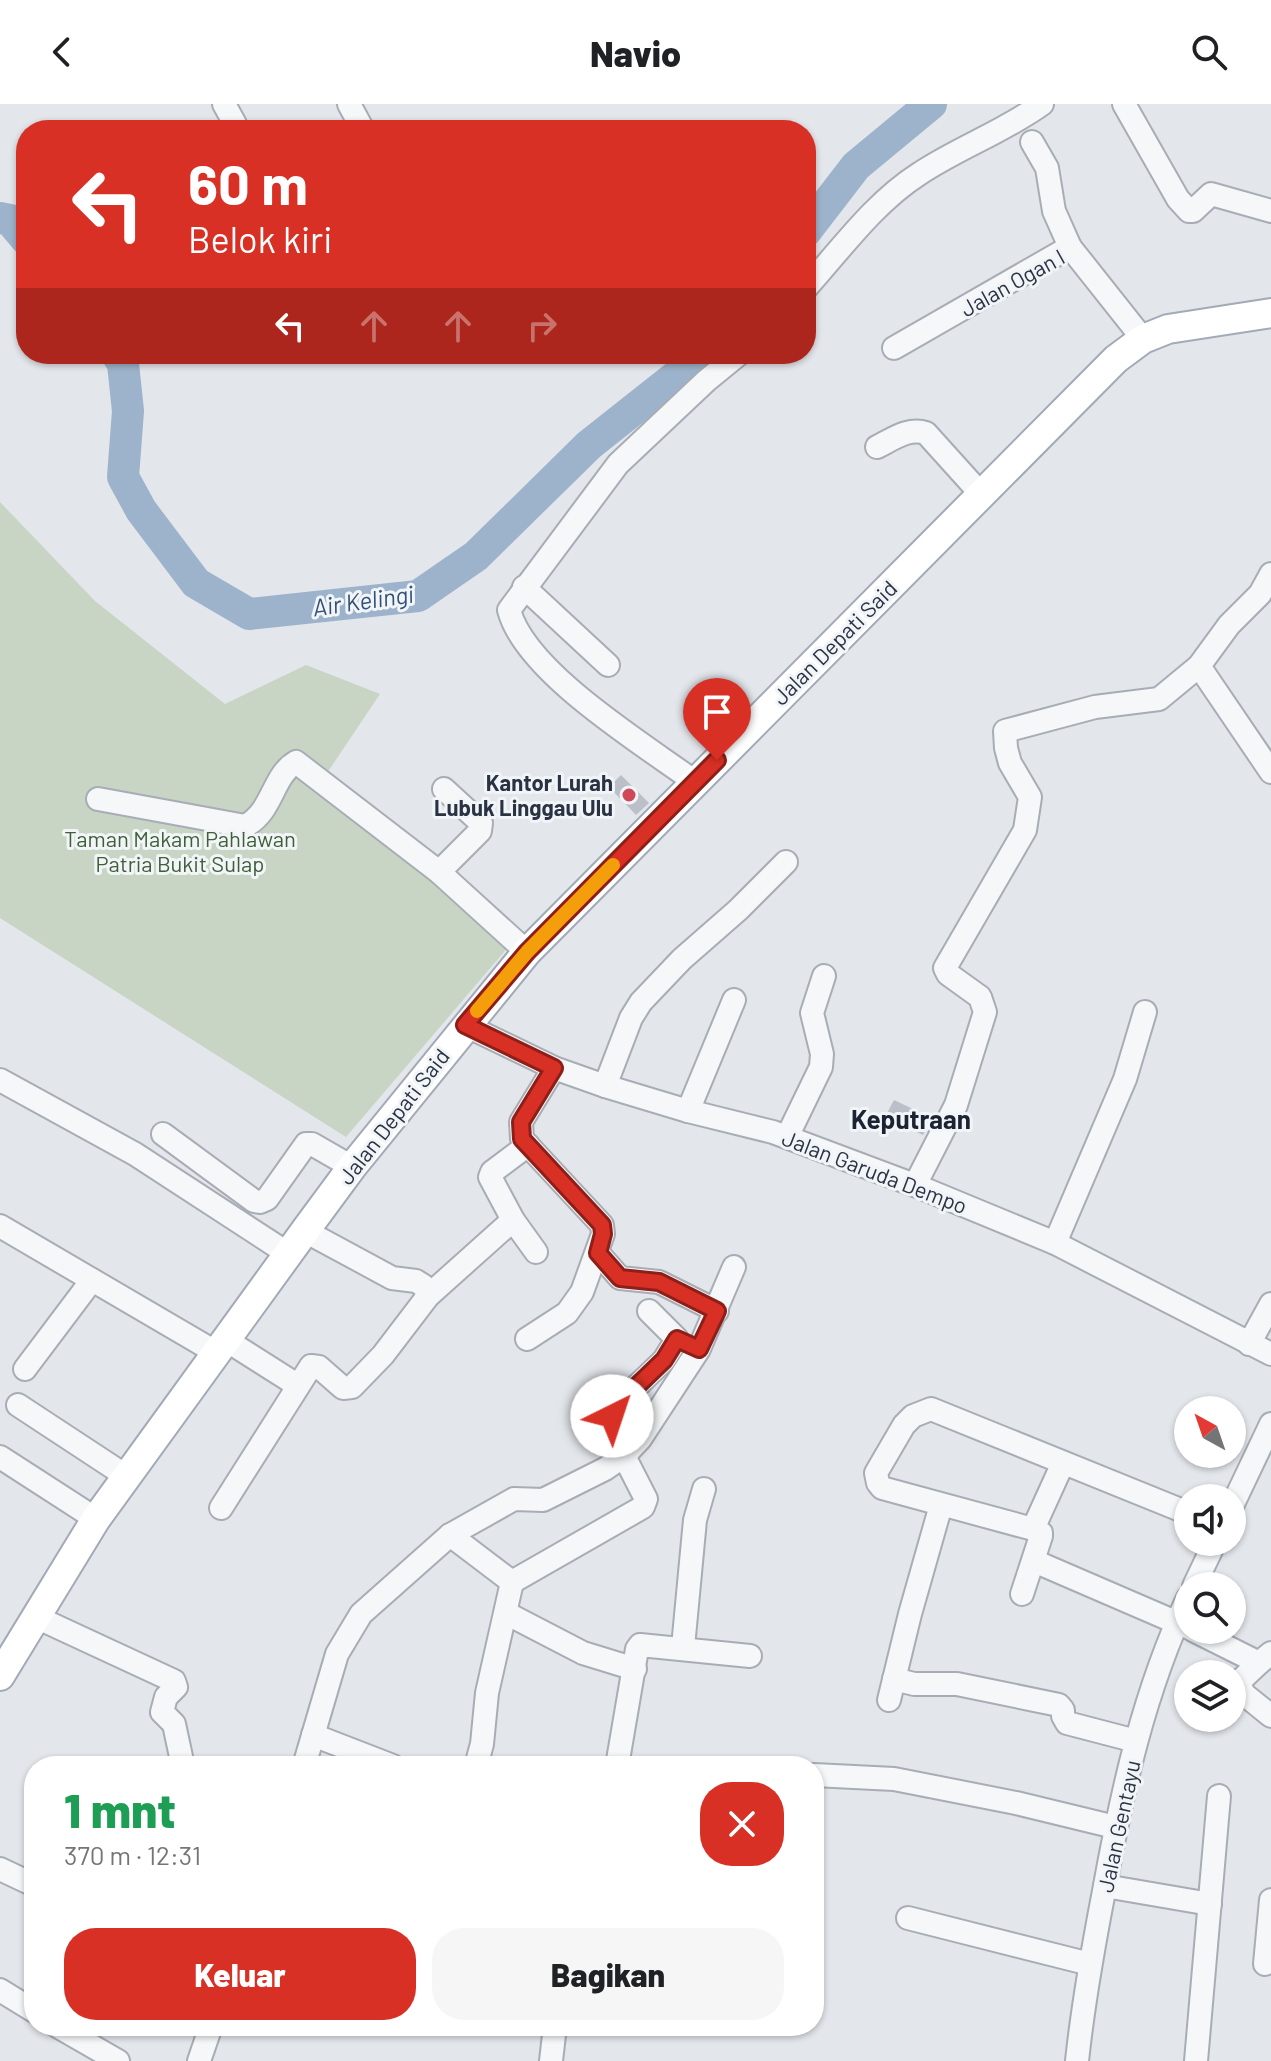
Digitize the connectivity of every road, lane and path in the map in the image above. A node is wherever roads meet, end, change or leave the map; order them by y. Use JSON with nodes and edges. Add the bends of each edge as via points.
{"nodes":[{"id":1,"x":1042,"y":104,"type":"edge"},
{"id":2,"x":1124,"y":104,"type":"edge"},
{"id":3,"x":1032,"y":142,"type":"dead end"},
{"id":4,"x":1271,"y":211,"type":"edge"},
{"id":5,"x":1070,"y":247,"type":"junction"},
{"id":6,"x":816,"y":277,"type":"edge"},
{"id":7,"x":1271,"y":313,"type":"edge"},
{"id":8,"x":1143,"y":339,"type":"junction"},
{"id":9,"x":894,"y":348,"type":"dead end"},
{"id":10,"x":727,"y":364,"type":"edge"},
{"id":11,"x":877,"y":447,"type":"dead end"},
{"id":12,"x":981,"y":494,"type":"junction"},
{"id":13,"x":1271,"y":574,"type":"edge"},
{"id":14,"x":524,"y":587,"type":"junction"},
{"id":15,"x":608,"y":665,"type":"dead end"},
{"id":16,"x":1199,"y":666,"type":"junction"},
{"id":17,"x":1271,"y":771,"type":"edge"},
{"id":18,"x":695,"y":782,"type":"junction"},
{"id":19,"x":444,"y":789,"type":"dead end"},
{"id":20,"x":98,"y":799,"type":"dead end"},
{"id":21,"x":786,"y":862,"type":"dead end"},
{"id":22,"x":439,"y":872,"type":"junction"},
{"id":23,"x":527,"y":952,"type":"junction"},
{"id":24,"x":824,"y":976,"type":"dead end"},
{"id":25,"x":734,"y":1000,"type":"dead end"},
{"id":26,"x":1145,"y":1012,"type":"dead end"},
{"id":27,"x":465,"y":1025,"type":"junction"},
{"id":28,"x":554,"y":1068,"type":"junction"},
{"id":29,"x":0,"y":1080,"type":"edge"},
{"id":30,"x":605,"y":1086,"type":"junction"},
{"id":31,"x":688,"y":1111,"type":"junction"},
{"id":32,"x":163,"y":1134,"type":"dead end"},
{"id":33,"x":787,"y":1137,"type":"junction"},
{"id":34,"x":528,"y":1145,"type":"junction"},
{"id":35,"x":352,"y":1167,"type":"junction"},
{"id":36,"x":915,"y":1185,"type":"junction"},
{"id":37,"x":513,"y":1220,"type":"junction"},
{"id":38,"x":0,"y":1226,"type":"edge"},
{"id":39,"x":305,"y":1231,"type":"junction"},
{"id":40,"x":1055,"y":1243,"type":"junction"},
{"id":41,"x":536,"y":1252,"type":"dead end"},
{"id":42,"x":598,"y":1253,"type":"junction"},
{"id":43,"x":290,"y":1255,"type":"junction"},
{"id":44,"x":734,"y":1267,"type":"dead end"},
{"id":45,"x":92,"y":1280,"type":"junction"},
{"id":46,"x":428,"y":1296,"type":"junction"},
{"id":47,"x":1271,"y":1304,"type":"edge"},
{"id":48,"x":649,"y":1311,"type":"dead end"},
{"id":49,"x":717,"y":1311,"type":"junction"},
{"id":50,"x":527,"y":1339,"type":"dead end"},
{"id":51,"x":677,"y":1339,"type":"junction"},
{"id":52,"x":1249,"y":1344,"type":"junction"},
{"id":53,"x":222,"y":1347,"type":"junction"},
{"id":54,"x":699,"y":1349,"type":"junction"},
{"id":55,"x":1271,"y":1354,"type":"edge"},
{"id":56,"x":25,"y":1369,"type":"dead end"},
{"id":57,"x":297,"y":1385,"type":"junction"},
{"id":58,"x":18,"y":1405,"type":"dead end"},
{"id":59,"x":1271,"y":1424,"type":"edge"},
{"id":60,"x":626,"y":1454,"type":"junction"},
{"id":61,"x":0,"y":1457,"type":"edge"},
{"id":62,"x":1063,"y":1463,"type":"junction"},
{"id":63,"x":126,"y":1476,"type":"junction"},
{"id":64,"x":1242,"y":1484,"type":"edge"},
{"id":65,"x":704,"y":1489,"type":"dead end"},
{"id":66,"x":941,"y":1505,"type":"junction"},
{"id":67,"x":1174,"y":1507,"type":"edge"},
{"id":68,"x":221,"y":1508,"type":"dead end"},
{"id":69,"x":96,"y":1519,"type":"junction"},
{"id":70,"x":1033,"y":1529,"type":"junction"},
{"id":71,"x":450,"y":1535,"type":"junction"},
{"id":72,"x":1034,"y":1561,"type":"junction"},
{"id":73,"x":512,"y":1582,"type":"junction"},
{"id":74,"x":1022,"y":1594,"type":"dead end"},
{"id":75,"x":506,"y":1613,"type":"junction"},
{"id":76,"x":36,"y":1617,"type":"junction"},
{"id":77,"x":1174,"y":1621,"type":"edge"},
{"id":78,"x":1176,"y":1644,"type":"edge"},
{"id":79,"x":1230,"y":1644,"type":"edge"},
{"id":80,"x":683,"y":1647,"type":"junction"},
{"id":81,"x":750,"y":1656,"type":"dead end"},
{"id":82,"x":1265,"y":1658,"type":"edge"},
{"id":83,"x":635,"y":1669,"type":"junction"},
{"id":84,"x":0,"y":1676,"type":"edge"},
{"id":85,"x":1271,"y":1716,"type":"edge"},
{"id":86,"x":313,"y":1735,"type":"junction"},
{"id":87,"x":1136,"y":1741,"type":"junction"},
{"id":88,"x":181,"y":1756,"type":"edge"},
{"id":89,"x":307,"y":1756,"type":"edge"},
{"id":90,"x":367,"y":1756,"type":"edge"},
{"id":91,"x":478,"y":1756,"type":"edge"},
{"id":92,"x":619,"y":1756,"type":"edge"},
{"id":93,"x":824,"y":1776,"type":"edge"},
{"id":94,"x":1219,"y":1796,"type":"dead end"},
{"id":95,"x":1115,"y":1827,"type":"junction"},
{"id":96,"x":0,"y":1869,"type":"edge"},
{"id":97,"x":24,"y":1880,"type":"edge"},
{"id":98,"x":1105,"y":1886,"type":"junction"},
{"id":99,"x":1271,"y":1900,"type":"edge"},
{"id":100,"x":1210,"y":1904,"type":"junction"},
{"id":101,"x":908,"y":1918,"type":"dead end"},
{"id":102,"x":1090,"y":1964,"type":"junction"},
{"id":103,"x":1265,"y":1964,"type":"dead end"},
{"id":104,"x":0,"y":1990,"type":"edge"},
{"id":105,"x":24,"y":2005,"type":"edge"},
{"id":106,"x":74,"y":2036,"type":"edge"},
{"id":107,"x":208,"y":2036,"type":"edge"},
{"id":108,"x":554,"y":2036,"type":"edge"},
{"id":109,"x":118,"y":2061,"type":"edge"},
{"id":110,"x":199,"y":2061,"type":"edge"},
{"id":111,"x":551,"y":2061,"type":"edge"},
{"id":112,"x":1077,"y":2061,"type":"edge"},
{"id":113,"x":1196,"y":2061,"type":"edge"}],
"edges":[{"from":1,"to":6,"type":"street","via":[[896,191]]},
{"from":2,"to":4,"type":"street","via":[[1189,211],[1211,194]]},
{"from":3,"to":5,"type":"street","via":[[1047,168],[1054,211]]},
{"from":5,"to":8,"type":"street","name":"Jalan Ogan I"},
{"from":5,"to":9,"type":"street","name":"Jalan Ogan I"},
{"from":7,"to":8,"type":"main road","name":"Jalan Depati Said","via":[[1197,323]]},
{"from":8,"to":12,"type":"main road","name":"Jalan Depati Said"},
{"from":10,"to":14,"type":"street","via":[[618,464]]},
{"from":11,"to":12,"type":"street","via":[[908,432],[926,433]]},
{"from":12,"to":18,"type":"main road","name":"Jalan Depati Said"},
{"from":13,"to":16,"type":"street"},
{"from":14,"to":15,"type":"street"},
{"from":14,"to":18,"type":"street","via":[[509,610],[512,622],[555,679]]},
{"from":16,"to":17,"type":"street"},
{"from":16,"to":36,"type":"street","via":[[1154,701],[1095,707],[1005,731],[1010,763],[1031,806],[1025,830],[945,968],[980,997],[985,1012],[956,1105]]},
{"from":18,"to":23,"type":"main road","name":"Jalan Depati Said"},
{"from":19,"to":22,"type":"street","via":[[481,823],[480,831]]},
{"from":20,"to":22,"type":"street","via":[[245,826],[259,819],[296,762]]},
{"from":21,"to":30,"type":"street","via":[[641,1002]]},
{"from":22,"to":23,"type":"street"},
{"from":23,"to":27,"type":"main road","name":"Jalan Depati Said"},
{"from":24,"to":33,"type":"street","via":[[812,1013],[821,1067]]},
{"from":25,"to":31,"type":"street"},
{"from":26,"to":40,"type":"street","via":[[1125,1079]]},
{"from":27,"to":28,"type":"street","name":"Jalan Garuda Dempo"},
{"from":27,"to":35,"type":"main road","name":"Jalan Depati Said"},
{"from":28,"to":30,"type":"street","name":"Jalan Garuda Dempo"},
{"from":28,"to":34,"type":"street","via":[[521,1122]]},
{"from":29,"to":43,"type":"street","via":[[135,1154]]},
{"from":30,"to":31,"type":"street","name":"Jalan Garuda Dempo"},
{"from":31,"to":33,"type":"street","name":"Jalan Garuda Dempo"},
{"from":32,"to":35,"type":"street","via":[[254,1201],[267,1199],[306,1144]]},
{"from":33,"to":36,"type":"street","name":"Jalan Garuda Dempo"},
{"from":34,"to":37,"type":"street","via":[[490,1177]]},
{"from":34,"to":42,"type":"street","via":[[602,1225]]},
{"from":35,"to":39,"type":"main road","name":"Jalan Depati Said"},
{"from":36,"to":40,"type":"street","name":"Jalan Garuda Dempo"},
{"from":37,"to":41,"type":"street"},
{"from":37,"to":46,"type":"street"},
{"from":38,"to":45,"type":"street"},
{"from":39,"to":43,"type":"main road","name":"Jalan Depati Said"},
{"from":39,"to":46,"type":"street","via":[[392,1278],[416,1281]]},
{"from":40,"to":52,"type":"street","name":"Jalan Garuda Dempo"},
{"from":42,"to":49,"type":"street","via":[[620,1278],[659,1282]]},
{"from":42,"to":50,"type":"street","via":[[567,1313]]},
{"from":43,"to":53,"type":"main road","name":"Jalan Depati Said"},
{"from":44,"to":49,"type":"street"},
{"from":45,"to":53,"type":"street"},
{"from":45,"to":56,"type":"street"},
{"from":46,"to":57,"type":"street","via":[[352,1387],[343,1388],[314,1366]]},
{"from":47,"to":52,"type":"street"},
{"from":48,"to":51,"type":"street"},
{"from":49,"to":54,"type":"street"},
{"from":51,"to":54,"type":"street"},
{"from":51,"to":60,"type":"street","via":[[664,1360],[612,1410]]},
{"from":52,"to":55,"type":"street","name":"Jalan Garuda Dempo"},
{"from":53,"to":57,"type":"street"},
{"from":53,"to":63,"type":"main road","name":"Jalan Depati Said"},
{"from":54,"to":60,"type":"street"},
{"from":57,"to":68,"type":"street"},
{"from":58,"to":63,"type":"street"},
{"from":59,"to":64,"type":"street"},
{"from":60,"to":71,"type":"street","via":[[543,1500],[514,1499]]},
{"from":60,"to":73,"type":"street","via":[[646,1499],[643,1507]]},
{"from":61,"to":69,"type":"street"},
{"from":62,"to":66,"type":"street","via":[[931,1409],[922,1411],[904,1425],[876,1473],[878,1483]]},
{"from":62,"to":67,"type":"street"},
{"from":62,"to":70,"type":"street"},
{"from":63,"to":69,"type":"main road","name":"Jalan Depati Said"},
{"from":65,"to":80,"type":"street","via":[[695,1520]]},
{"from":66,"to":70,"type":"street"},
{"from":66,"to":87,"type":"street","via":[[892,1690],[957,1684],[1059,1705],[1067,1723]]},
{"from":69,"to":76,"type":"main road","name":"Jalan Depati Said"},
{"from":70,"to":72,"type":"street","via":[[1041,1533]]},
{"from":71,"to":73,"type":"street"},
{"from":71,"to":86,"type":"street","via":[[356,1622],[337,1654]]},
{"from":72,"to":74,"type":"street"},
{"from":72,"to":77,"type":"street"},
{"from":73,"to":75,"type":"street"},
{"from":75,"to":83,"type":"street","via":[[583,1653]]},
{"from":75,"to":91,"type":"street"},
{"from":76,"to":84,"type":"main road","name":"Jalan Depati Said"},
{"from":76,"to":88,"type":"street","via":[[174,1681],[176,1687],[162,1712],[174,1724]]},
{"from":78,"to":87,"type":"street","name":"Jalan Gentayu","via":[[1147,1697]]},
{"from":79,"to":82,"type":"street"},
{"from":80,"to":81,"type":"street"},
{"from":80,"to":83,"type":"street","via":[[640,1645]]},
{"from":82,"to":85,"type":"street","via":[[1240,1687]]},
{"from":83,"to":92,"type":"street"},
{"from":86,"to":89,"type":"street"},
{"from":86,"to":90,"type":"street"},
{"from":87,"to":95,"type":"street","name":"Jalan Gentayu"},
{"from":93,"to":95,"type":"street","via":[[894,1779]]},
{"from":94,"to":100,"type":"street"},
{"from":95,"to":98,"type":"street","name":"Jalan Gentayu"},
{"from":96,"to":97,"type":"street"},
{"from":98,"to":100,"type":"street"},
{"from":98,"to":102,"type":"street","name":"Jalan Gentayu"},
{"from":99,"to":103,"type":"street"},
{"from":100,"to":113,"type":"street"},
{"from":101,"to":102,"type":"street"},
{"from":102,"to":112,"type":"street","name":"Jalan Gentayu"},
{"from":104,"to":105,"type":"street"},
{"from":106,"to":109,"type":"street"},
{"from":107,"to":110,"type":"street"},
{"from":108,"to":111,"type":"street"}]}
